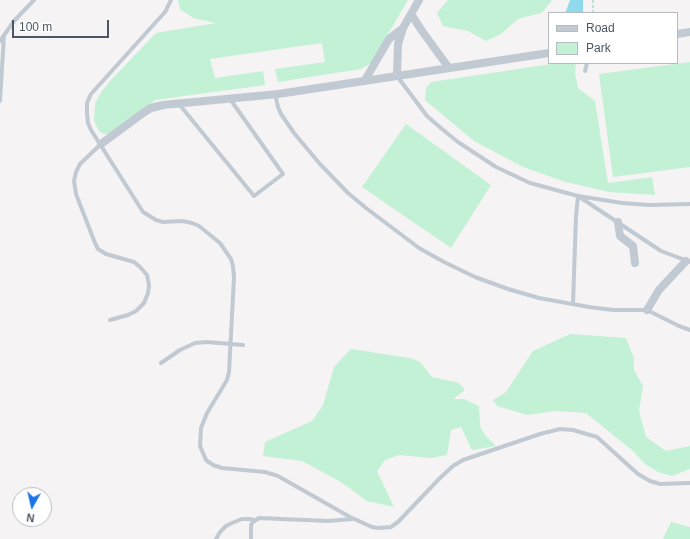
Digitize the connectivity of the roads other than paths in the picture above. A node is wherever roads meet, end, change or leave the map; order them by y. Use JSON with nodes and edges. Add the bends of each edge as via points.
{"nodes":[{"id":1,"x":34,"y":0,"type":"edge"},
{"id":2,"x":171,"y":0,"type":"edge"},
{"id":3,"x":419,"y":0,"type":"edge"},
{"id":4,"x":411,"y":14,"type":"junction"},
{"id":5,"x":403,"y":28,"type":"junction"},
{"id":6,"x":690,"y":32,"type":"edge"},
{"id":7,"x":678,"y":34,"type":"edge"},
{"id":8,"x":4,"y":35,"type":"junction"},
{"id":9,"x":0,"y":41,"type":"edge"},
{"id":10,"x":548,"y":53,"type":"edge"},
{"id":11,"x":1,"y":61,"type":"edge"},
{"id":12,"x":587,"y":64,"type":"edge"},
{"id":13,"x":449,"y":68,"type":"junction"},
{"id":14,"x":585,"y":71,"type":"dead end"},
{"id":15,"x":397,"y":76,"type":"junction"},
{"id":16,"x":366,"y":80,"type":"junction"},
{"id":17,"x":275,"y":94,"type":"junction"},
{"id":18,"x":230,"y":99,"type":"junction"},
{"id":19,"x":0,"y":101,"type":"edge"},
{"id":20,"x":179,"y":103,"type":"junction"},
{"id":21,"x":101,"y":144,"type":"junction"},
{"id":22,"x":578,"y":196,"type":"junction"},
{"id":23,"x":690,"y":204,"type":"edge"},
{"id":24,"x":618,"y":222,"type":"junction"},
{"id":25,"x":688,"y":262,"type":"edge"},
{"id":26,"x":635,"y":263,"type":"dead end"},
{"id":27,"x":573,"y":304,"type":"junction"},
{"id":28,"x":647,"y":310,"type":"junction"},
{"id":29,"x":110,"y":320,"type":"dead end"},
{"id":30,"x":690,"y":330,"type":"edge"},
{"id":31,"x":231,"y":344,"type":"junction"},
{"id":32,"x":243,"y":345,"type":"dead end"},
{"id":33,"x":161,"y":363,"type":"dead end"},
{"id":34,"x":690,"y":483,"type":"edge"},
{"id":35,"x":353,"y":519,"type":"junction"},
{"id":36,"x":255,"y":520,"type":"junction"},
{"id":37,"x":216,"y":539,"type":"edge"},
{"id":38,"x":252,"y":539,"type":"edge"}],
"edges":[{"from":1,"to":8,"type":"lane"},
{"from":2,"to":21,"type":"lane","via":[[165,12],[91,94],[87,103],[88,123]]},
{"from":3,"to":4,"type":"street"},
{"from":4,"to":5,"type":"street"},
{"from":4,"to":13,"type":"street"},
{"from":5,"to":15,"type":"street","via":[[398,44]]},
{"from":5,"to":16,"type":"street","via":[[389,39]]},
{"from":6,"to":7,"type":"street"},
{"from":8,"to":9,"type":"lane"},
{"from":8,"to":11,"type":"lane"},
{"from":10,"to":13,"type":"street"},
{"from":11,"to":19,"type":"lane"},
{"from":12,"to":14,"type":"lane"},
{"from":13,"to":15,"type":"street"},
{"from":15,"to":16,"type":"street"},
{"from":15,"to":22,"type":"lane","via":[[427,116],[458,142],[496,167],[530,183]]},
{"from":16,"to":17,"type":"street"},
{"from":17,"to":18,"type":"street"},
{"from":17,"to":27,"type":"lane","via":[[281,114],[320,164],[348,193],[419,248],[475,277],[508,289]]},
{"from":18,"to":20,"type":"street"},
{"from":18,"to":20,"type":"lane","via":[[282,174],[254,196]]},
{"from":20,"to":21,"type":"street","via":[[151,108]]},
{"from":21,"to":29,"type":"lane","via":[[80,164],[74,181],[76,194],[98,249],[134,262],[147,275],[149,285],[144,303],[136,311]]},
{"from":21,"to":31,"type":"lane","via":[[143,212],[163,222],[192,223],[210,234],[226,250],[233,266],[234,278]]},
{"from":22,"to":23,"type":"lane","via":[[642,205]]},
{"from":22,"to":24,"type":"lane"},
{"from":22,"to":27,"type":"lane"},
{"from":24,"to":25,"type":"lane","via":[[661,250]]},
{"from":24,"to":26,"type":"street","via":[[620,236],[633,246]]},
{"from":25,"to":28,"type":"street","via":[[659,290]]},
{"from":27,"to":28,"type":"lane","via":[[613,310]]},
{"from":28,"to":30,"type":"lane"},
{"from":31,"to":32,"type":"lane"},
{"from":31,"to":33,"type":"lane","via":[[196,343]]},
{"from":31,"to":35,"type":"lane","via":[[227,380],[201,428],[200,446],[206,460],[222,468],[265,472],[278,476]]},
{"from":34,"to":35,"type":"lane","via":[[660,484],[650,481],[638,474],[597,437],[560,429],[463,460],[453,466],[391,527],[372,528]]},
{"from":35,"to":36,"type":"lane"},
{"from":36,"to":37,"type":"lane","via":[[242,519],[232,523],[226,526]]},
{"from":36,"to":38,"type":"lane","via":[[250,529]]}]}
